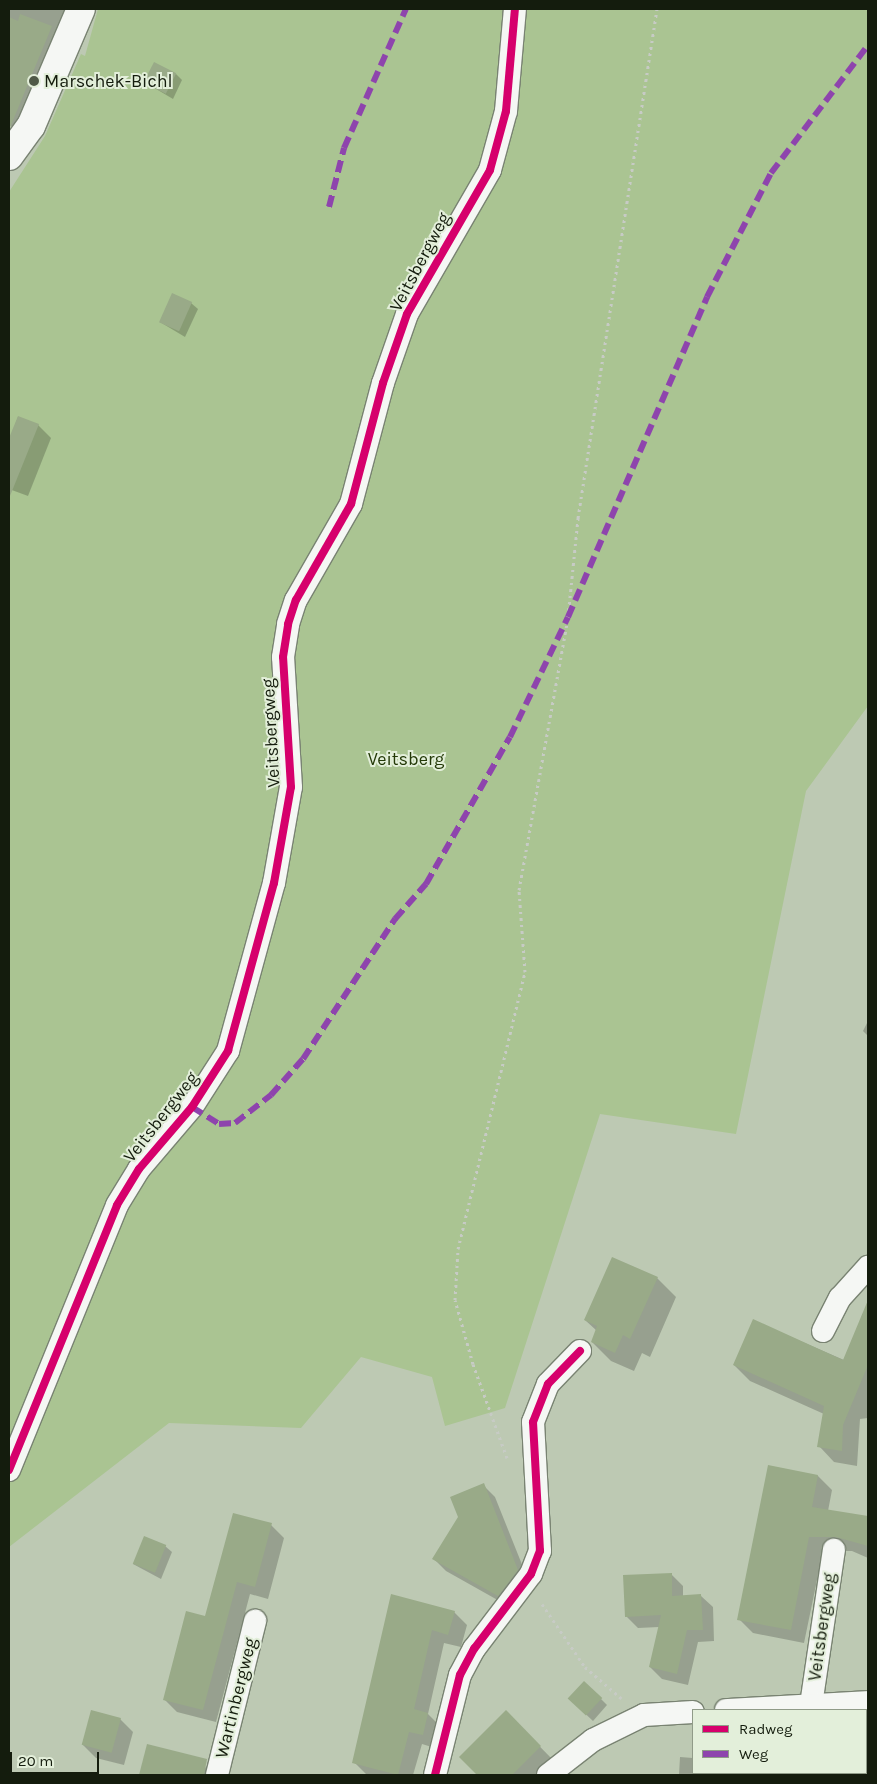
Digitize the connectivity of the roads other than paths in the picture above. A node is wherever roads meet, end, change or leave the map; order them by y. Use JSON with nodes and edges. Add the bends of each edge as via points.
{"nodes":[{"id":1,"x":80,"y":9,"type":"edge"},
{"id":2,"x":515,"y":9,"type":"edge"},
{"id":3,"x":20,"y":129,"type":"edge"},
{"id":4,"x":9,"y":156,"type":"edge"},
{"id":5,"x":868,"y":1267,"type":"edge"},
{"id":6,"x":823,"y":1331,"type":"dead end"},
{"id":7,"x":580,"y":1351,"type":"dead end"},
{"id":8,"x":9,"y":1470,"type":"edge"},
{"id":9,"x":834,"y":1550,"type":"dead end"},
{"id":10,"x":255,"y":1621,"type":"dead end"},
{"id":11,"x":868,"y":1702,"type":"edge"},
{"id":12,"x":811,"y":1705,"type":"junction"},
{"id":13,"x":743,"y":1709,"type":"edge"},
{"id":14,"x":692,"y":1712,"type":"edge"},
{"id":15,"x":217,"y":1775,"type":"edge"},
{"id":16,"x":435,"y":1775,"type":"edge"},
{"id":17,"x":548,"y":1775,"type":"edge"}],
"edges":[{"from":1,"to":3,"type":"main road"},
{"from":2,"to":8,"type":"street","name":"Veitsbergweg","via":[[506,112],[490,170],[407,314],[383,383],[351,504],[296,600],[288,624],[283,657],[291,787],[274,883],[228,1051],[192,1107],[139,1169],[117,1205]]},
{"from":3,"to":4,"type":"main road"},
{"from":5,"to":6,"type":"street","via":[[840,1298]]},
{"from":7,"to":16,"type":"street","via":[[548,1384],[533,1422],[540,1551],[531,1574],[474,1649],[460,1675]]},
{"from":9,"to":12,"type":"street","name":"Veitsbergweg"},
{"from":10,"to":15,"type":"street","name":"Wartinbergweg"},
{"from":11,"to":12,"type":"street","name":"Veitsbergweg"},
{"from":12,"to":13,"type":"street","name":"Veitsbergweg"},
{"from":14,"to":17,"type":"street","via":[[644,1715],[593,1740]]}]}
